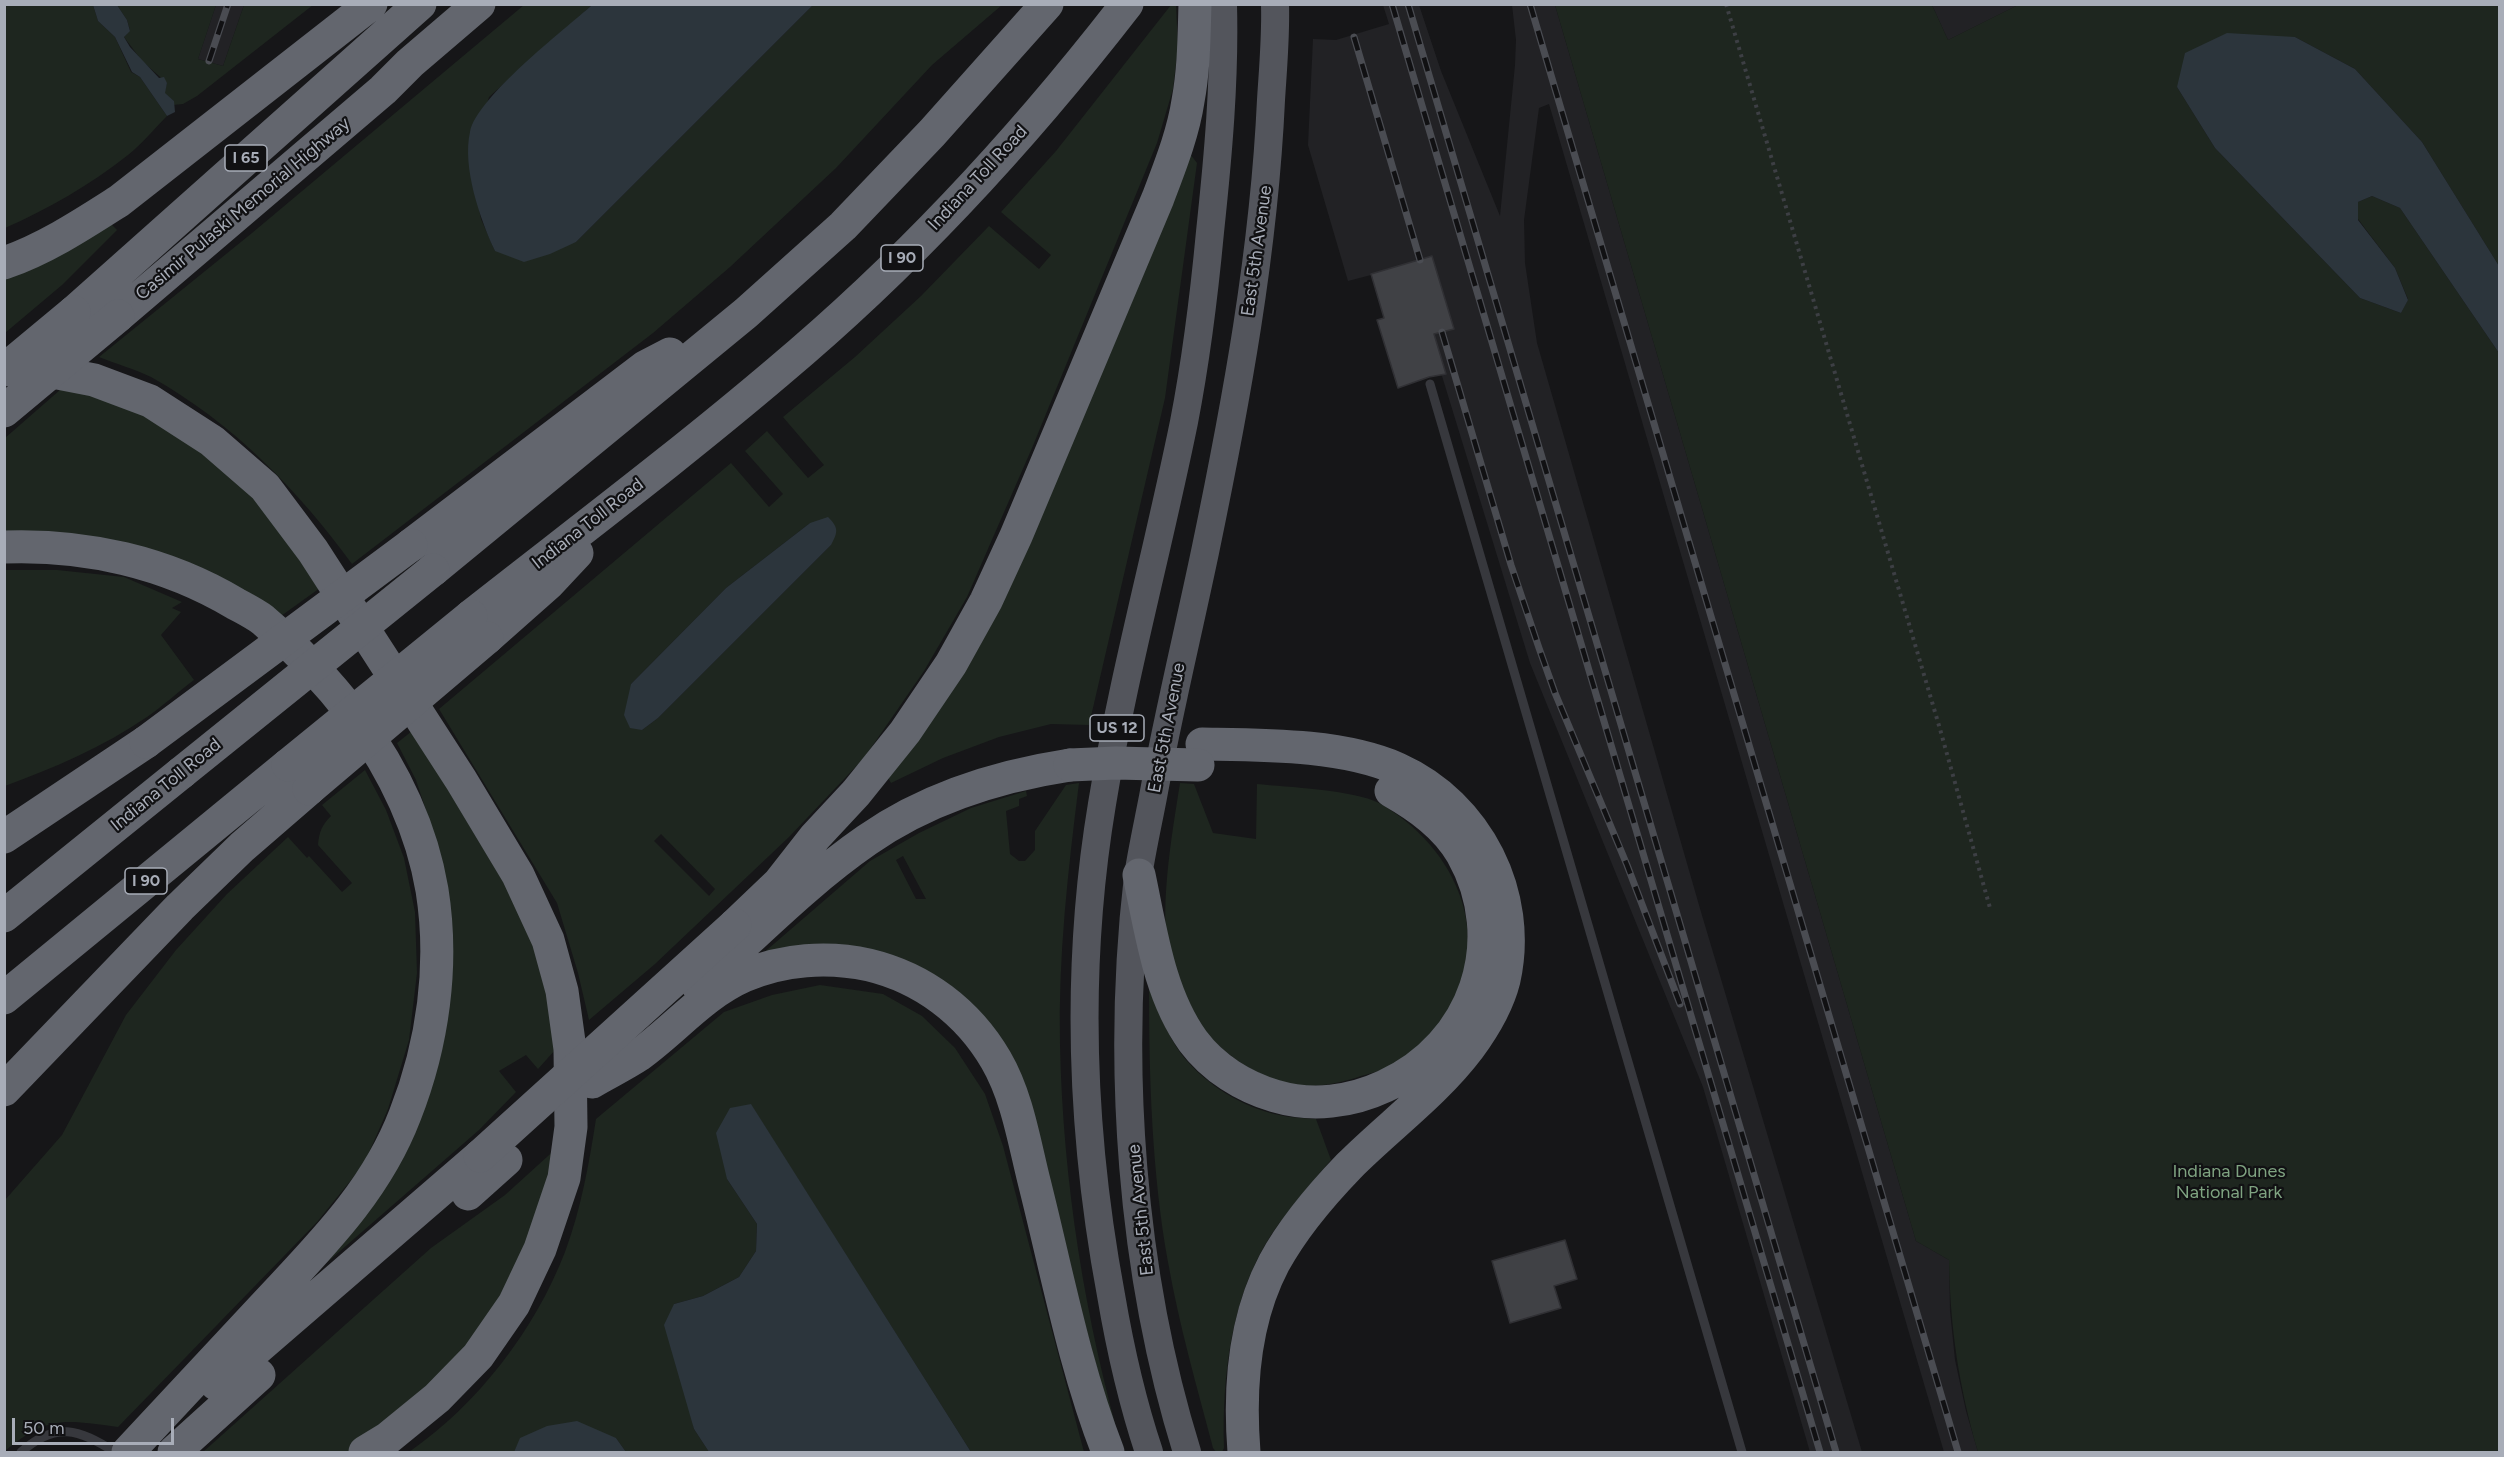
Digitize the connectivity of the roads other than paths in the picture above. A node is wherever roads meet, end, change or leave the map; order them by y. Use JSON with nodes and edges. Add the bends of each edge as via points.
{"nodes":[{"id":1,"x":371,"y":4,"type":"edge"},
{"id":2,"x":420,"y":4,"type":"edge"},
{"id":3,"x":479,"y":4,"type":"edge"},
{"id":4,"x":1047,"y":4,"type":"edge"},
{"id":5,"x":1127,"y":4,"type":"edge"},
{"id":6,"x":1195,"y":4,"type":"edge"},
{"id":7,"x":1223,"y":4,"type":"edge"},
{"id":8,"x":1275,"y":4,"type":"edge"},
{"id":9,"x":4,"y":263,"type":"edge"},
{"id":10,"x":746,"y":313,"type":"junction"},
{"id":11,"x":4,"y":364,"type":"edge"},
{"id":12,"x":4,"y":370,"type":"edge"},
{"id":13,"x":1430,"y":384,"type":"dead end"},
{"id":14,"x":4,"y":411,"type":"edge"},
{"id":15,"x":4,"y":547,"type":"edge"},
{"id":16,"x":1072,"y":755,"type":"junction"},
{"id":17,"x":1200,"y":755,"type":"junction"},
{"id":18,"x":298,"y":777,"type":"junction"},
{"id":19,"x":4,"y":837,"type":"edge"},
{"id":20,"x":1138,"y":874,"type":"junction"},
{"id":21,"x":779,"y":883,"type":"junction"},
{"id":22,"x":4,"y":916,"type":"edge"},
{"id":23,"x":743,"y":932,"type":"junction"},
{"id":24,"x":4,"y":998,"type":"edge"},
{"id":25,"x":592,"y":1082,"type":"junction"},
{"id":26,"x":4,"y":1090,"type":"edge"},
{"id":27,"x":493,"y":1158,"type":"junction"},
{"id":28,"x":21,"y":1452,"type":"edge"},
{"id":29,"x":115,"y":1452,"type":"edge"},
{"id":30,"x":128,"y":1452,"type":"edge"},
{"id":31,"x":137,"y":1452,"type":"edge"},
{"id":32,"x":174,"y":1452,"type":"edge"},
{"id":33,"x":365,"y":1452,"type":"edge"},
{"id":34,"x":1108,"y":1452,"type":"edge"},
{"id":35,"x":1149,"y":1452,"type":"edge"},
{"id":36,"x":1187,"y":1452,"type":"edge"},
{"id":37,"x":1244,"y":1452,"type":"edge"},
{"id":38,"x":1742,"y":1452,"type":"edge"}],
"edges":[{"from":1,"to":9,"type":"highway","via":[[119,201],[77,228]]},
{"from":2,"to":12,"type":"highway","name":"Casimir Pulaski Memorial Highway","number":"I 65","bridge":true},
{"from":3,"to":14,"type":"highway","name":"Casimir Pulaski Memorial Highway","number":"I 65","bridge":true},
{"from":4,"to":10,"type":"highway","name":"Indiana Toll Road","via":[[843,226]]},
{"from":5,"to":18,"type":"highway","name":"Indiana Toll Road","number":"I 90","bridge":true,"via":[[1073,74],[977,182],[883,277],[780,370],[645,479],[479,627]]},
{"from":6,"to":21,"type":"highway","via":[[1188,102],[1176,149],[986,601],[951,664],[905,732]]},
{"from":7,"to":35,"type":"main road","number":"US 12","via":[[1218,164],[1205,286],[1185,419],[1102,806],[1087,963],[1085,1050],[1099,1233],[1119,1344]]},
{"from":8,"to":20,"type":"main road","name":"East 5th Avenue","number":"US 12","via":[[1268,177],[1252,298],[1205,551]]},
{"from":10,"to":19,"type":"highway","bridge":true,"via":[[645,367],[146,742]]},
{"from":10,"to":22,"type":"highway","name":"Indiana Toll Road","bridge":true},
{"from":11,"to":33,"type":"highway","via":[[94,380],[150,401],[212,441],[266,487],[313,550],[460,780],[518,875],[548,940],[562,991],[570,1049],[571,1127],[564,1178],[540,1249],[514,1304],[478,1356],[437,1398]]},
{"from":13,"to":38,"type":"lane"},
{"from":15,"to":30,"type":"highway","via":[[96,552],[159,567],[212,589],[261,619],[317,670],[378,748],[401,789],[419,837],[432,890],[437,947],[430,1026],[405,1116],[384,1160],[347,1216]]},
{"from":16,"to":17,"type":"highway","bridge":true,"via":[[1116,763]]},
{"from":16,"to":21,"type":"highway","via":[[1047,748],[997,758],[948,775],[900,796],[839,835]]},
{"from":16,"to":23,"type":"highway","via":[[960,792],[911,814],[868,839]]},
{"from":17,"to":20,"type":"highway","via":[[1325,772],[1390,790],[1418,806],[1443,829],[1462,853],[1483,913],[1485,946],[1468,1006],[1432,1057],[1405,1077],[1370,1093],[1334,1101],[1292,1101],[1252,1089],[1222,1070],[1194,1043],[1173,1008]]},
{"from":17,"to":37,"type":"highway","via":[[1297,748],[1369,759],[1399,769],[1429,786],[1458,810],[1480,839],[1497,874],[1505,904],[1508,948],[1503,982],[1489,1017],[1470,1047],[1447,1074],[1348,1167],[1307,1213],[1274,1264],[1252,1322],[1244,1374]]},
{"from":18,"to":24,"type":"highway","name":"Indiana Toll Road","number":"I 90"},
{"from":18,"to":26,"type":"highway","via":[[242,847]]},
{"from":20,"to":36,"type":"main road","name":"East 5th Avenue","number":"US 12","via":[[1128,1047],[1139,1227],[1156,1332]]},
{"from":21,"to":23,"type":"highway"},
{"from":23,"to":25,"type":"highway"},
{"from":23,"to":27,"type":"highway","bridge":true},
{"from":25,"to":27,"type":"highway"},
{"from":25,"to":34,"type":"highway","via":[[639,1055],[709,996],[744,976],[780,964],[820,960],[860,963],[894,971],[940,996],[974,1029],[997,1061],[1016,1109],[1071,1334]]},
{"from":27,"to":31,"type":"highway"},
{"from":27,"to":32,"type":"highway"},
{"from":28,"to":29,"type":"lane","via":[[36,1439],[73,1431]]}]}
